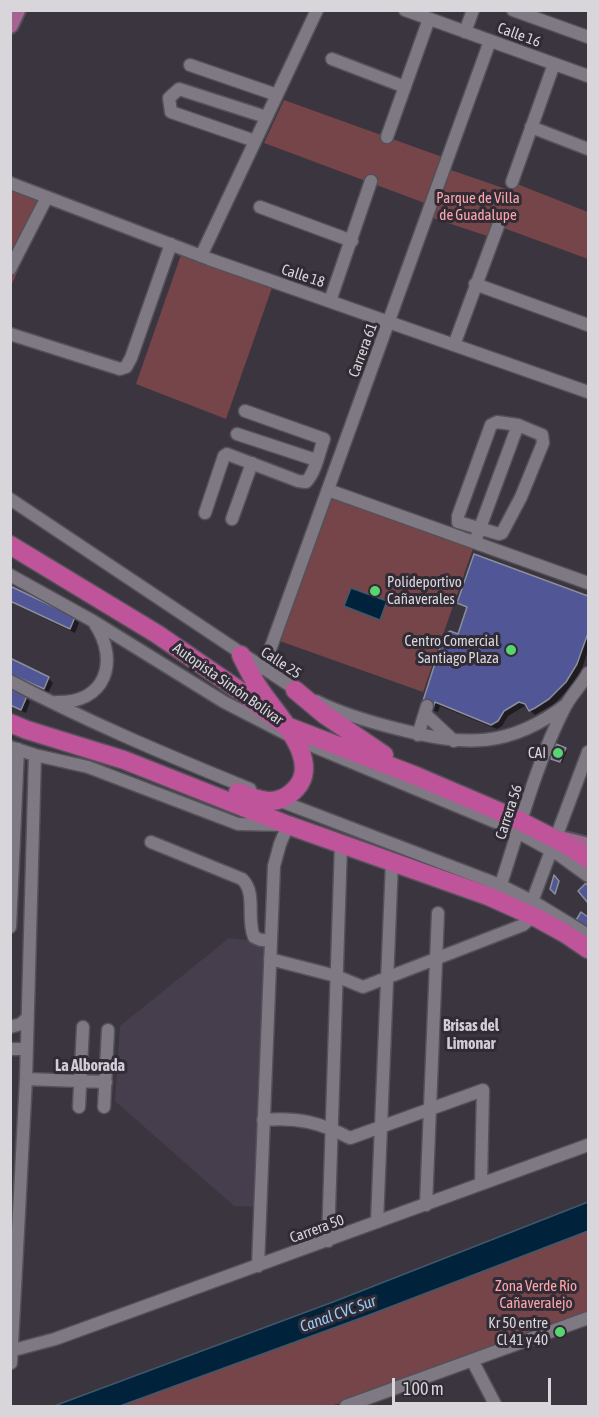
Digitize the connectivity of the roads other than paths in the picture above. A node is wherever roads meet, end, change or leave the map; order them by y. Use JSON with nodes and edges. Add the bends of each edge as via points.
{"nodes":[{"id":1,"x":17,"y":10,"type":"edge"},
{"id":2,"x":317,"y":10,"type":"edge"},
{"id":3,"x":405,"y":10,"type":"edge"},
{"id":4,"x":473,"y":10,"type":"edge"},
{"id":5,"x":513,"y":10,"type":"edge"},
{"id":6,"x":429,"y":19,"type":"junction"},
{"id":7,"x":10,"y":25,"type":"edge"},
{"id":8,"x":465,"y":32,"type":"junction"},
{"id":9,"x":588,"y":37,"type":"edge"},
{"id":10,"x":490,"y":41,"type":"junction"},
{"id":11,"x":332,"y":59,"type":"dead end"},
{"id":12,"x":554,"y":64,"type":"junction"},
{"id":13,"x":190,"y":65,"type":"dead end"},
{"id":14,"x":588,"y":76,"type":"edge"},
{"id":15,"x":405,"y":87,"type":"junction"},
{"id":16,"x":277,"y":95,"type":"junction"},
{"id":17,"x":266,"y":117,"type":"junction"},
{"id":18,"x":531,"y":127,"type":"junction"},
{"id":19,"x":387,"y":136,"type":"dead end"},
{"id":20,"x":255,"y":141,"type":"junction"},
{"id":21,"x":588,"y":149,"type":"edge"},
{"id":22,"x":371,"y":181,"type":"dead end"},
{"id":23,"x":512,"y":182,"type":"dead end"},
{"id":24,"x":10,"y":183,"type":"edge"},
{"id":25,"x":47,"y":197,"type":"junction"},
{"id":26,"x":260,"y":207,"type":"dead end"},
{"id":27,"x":498,"y":226,"type":"dead end"},
{"id":28,"x":352,"y":241,"type":"junction"},
{"id":29,"x":171,"y":244,"type":"junction"},
{"id":30,"x":201,"y":256,"type":"junction"},
{"id":31,"x":10,"y":269,"type":"edge"},
{"id":32,"x":475,"y":284,"type":"junction"},
{"id":33,"x":330,"y":301,"type":"junction"},
{"id":34,"x":389,"y":322,"type":"junction"},
{"id":35,"x":588,"y":325,"type":"edge"},
{"id":36,"x":10,"y":334,"type":"edge"},
{"id":37,"x":454,"y":345,"type":"junction"},
{"id":38,"x":588,"y":392,"type":"edge"},
{"id":39,"x":245,"y":411,"type":"dead end"},
{"id":40,"x":518,"y":425,"type":"junction"},
{"id":41,"x":237,"y":434,"type":"dead end"},
{"id":42,"x":324,"y":439,"type":"junction"},
{"id":43,"x":344,"y":446,"type":"junction"},
{"id":44,"x":316,"y":460,"type":"junction"},
{"id":45,"x":252,"y":463,"type":"junction"},
{"id":46,"x":328,"y":490,"type":"junction"},
{"id":47,"x":10,"y":499,"type":"edge"},
{"id":48,"x":205,"y":513,"type":"dead end"},
{"id":49,"x":232,"y":519,"type":"dead end"},
{"id":50,"x":480,"y":530,"type":"junction"},
{"id":51,"x":475,"y":543,"type":"junction"},
{"id":52,"x":10,"y":545,"type":"edge"},
{"id":53,"x":10,"y":575,"type":"edge"},
{"id":54,"x":588,"y":583,"type":"edge"},
{"id":55,"x":93,"y":621,"type":"junction"},
{"id":56,"x":241,"y":655,"type":"junction"},
{"id":57,"x":263,"y":669,"type":"junction"},
{"id":58,"x":588,"y":673,"type":"edge"},
{"id":59,"x":10,"y":681,"type":"edge"},
{"id":60,"x":295,"y":690,"type":"junction"},
{"id":61,"x":52,"y":702,"type":"junction"},
{"id":62,"x":567,"y":704,"type":"junction"},
{"id":63,"x":10,"y":723,"type":"edge"},
{"id":64,"x":290,"y":732,"type":"junction"},
{"id":65,"x":418,"y":735,"type":"junction"},
{"id":66,"x":454,"y":741,"type":"junction"},
{"id":67,"x":14,"y":748,"type":"edge"},
{"id":68,"x":588,"y":752,"type":"edge"},
{"id":69,"x":35,"y":755,"type":"junction"},
{"id":70,"x":124,"y":760,"type":"junction"},
{"id":71,"x":416,"y":776,"type":"junction"},
{"id":72,"x":13,"y":786,"type":"edge"},
{"id":73,"x":278,"y":800,"type":"junction"},
{"id":74,"x":288,"y":825,"type":"junction"},
{"id":75,"x":520,"y":828,"type":"junction"},
{"id":76,"x":151,"y":842,"type":"dead end"},
{"id":77,"x":341,"y":844,"type":"junction"},
{"id":78,"x":553,"y":844,"type":"junction"},
{"id":79,"x":588,"y":846,"type":"edge"},
{"id":80,"x":588,"y":859,"type":"edge"},
{"id":81,"x":392,"y":862,"type":"junction"},
{"id":82,"x":12,"y":865,"type":"edge"},
{"id":83,"x":588,"y":876,"type":"edge"},
{"id":84,"x":498,"y":893,"type":"junction"},
{"id":85,"x":531,"y":910,"type":"junction"},
{"id":86,"x":438,"y":912,"type":"dead end"},
{"id":87,"x":10,"y":927,"type":"edge"},
{"id":88,"x":588,"y":935,"type":"edge"},
{"id":89,"x":271,"y":940,"type":"junction"},
{"id":90,"x":588,"y":949,"type":"edge"},
{"id":91,"x":270,"y":959,"type":"junction"},
{"id":92,"x":436,"y":959,"type":"junction"},
{"id":93,"x":336,"y":976,"type":"junction"},
{"id":94,"x":387,"y":978,"type":"junction"},
{"id":95,"x":27,"y":1018,"type":"junction"},
{"id":96,"x":10,"y":1027,"type":"edge"},
{"id":97,"x":83,"y":1027,"type":"dead end"},
{"id":98,"x":108,"y":1030,"type":"dead end"},
{"id":99,"x":26,"y":1048,"type":"junction"},
{"id":100,"x":10,"y":1049,"type":"edge"},
{"id":101,"x":26,"y":1079,"type":"junction"},
{"id":102,"x":81,"y":1081,"type":"junction"},
{"id":103,"x":106,"y":1082,"type":"junction"},
{"id":104,"x":80,"y":1107,"type":"dead end"},
{"id":105,"x":104,"y":1107,"type":"dead end"},
{"id":106,"x":430,"y":1109,"type":"junction"},
{"id":107,"x":263,"y":1120,"type":"junction"},
{"id":108,"x":381,"y":1126,"type":"junction"},
{"id":109,"x":332,"y":1128,"type":"junction"},
{"id":110,"x":588,"y":1145,"type":"edge"},
{"id":111,"x":481,"y":1184,"type":"junction"},
{"id":112,"x":426,"y":1205,"type":"junction"},
{"id":113,"x":377,"y":1222,"type":"junction"},
{"id":114,"x":328,"y":1241,"type":"junction"},
{"id":115,"x":258,"y":1266,"type":"junction"},
{"id":116,"x":588,"y":1318,"type":"edge"},
{"id":117,"x":55,"y":1339,"type":"junction"},
{"id":118,"x":11,"y":1351,"type":"edge"},
{"id":119,"x":472,"y":1360,"type":"junction"},
{"id":120,"x":11,"y":1363,"type":"edge"},
{"id":121,"x":346,"y":1407,"type":"edge"},
{"id":122,"x":496,"y":1407,"type":"edge"}],
"edges":[{"from":1,"to":7,"type":"main road"},
{"from":2,"to":16,"type":"street"},
{"from":3,"to":6,"type":"street","name":"Calle 16"},
{"from":4,"to":8,"type":"street"},
{"from":5,"to":9,"type":"street","name":"Calle 16"},
{"from":6,"to":8,"type":"street","name":"Calle 16"},
{"from":6,"to":15,"type":"street"},
{"from":8,"to":10,"type":"street","name":"Calle 16"},
{"from":10,"to":12,"type":"street","name":"Calle 16"},
{"from":10,"to":34,"type":"street","name":"Carrera 61"},
{"from":11,"to":15,"type":"street"},
{"from":12,"to":14,"type":"street","name":"Calle 16"},
{"from":12,"to":18,"type":"street"},
{"from":13,"to":16,"type":"street"},
{"from":15,"to":19,"type":"street"},
{"from":16,"to":17,"type":"street"},
{"from":17,"to":20,"type":"street"},
{"from":17,"to":20,"type":"street","via":[[179,89],[169,98],[171,112]]},
{"from":18,"to":21,"type":"street"},
{"from":18,"to":23,"type":"street"},
{"from":20,"to":30,"type":"street"},
{"from":22,"to":28,"type":"street"},
{"from":24,"to":25,"type":"street","name":"Calle 18"},
{"from":25,"to":29,"type":"street","name":"Calle 18"},
{"from":25,"to":31,"type":"street"},
{"from":26,"to":28,"type":"street"},
{"from":27,"to":32,"type":"street"},
{"from":28,"to":33,"type":"street"},
{"from":29,"to":30,"type":"street","name":"Calle 18"},
{"from":29,"to":36,"type":"street","via":[[126,367],[120,369]]},
{"from":30,"to":33,"type":"street","name":"Calle 18"},
{"from":32,"to":35,"type":"street"},
{"from":32,"to":37,"type":"street"},
{"from":33,"to":34,"type":"street","name":"Calle 18"},
{"from":34,"to":37,"type":"street","name":"Calle 18"},
{"from":34,"to":43,"type":"street","name":"Carrera 61"},
{"from":37,"to":38,"type":"street","name":"Calle 18"},
{"from":39,"to":42,"type":"street"},
{"from":40,"to":50,"type":"street"},
{"from":40,"to":50,"type":"street","via":[[491,425],[458,516],[458,522]]},
{"from":40,"to":50,"type":"street","via":[[542,435],[543,443],[502,533]]},
{"from":41,"to":44,"type":"street"},
{"from":42,"to":43,"type":"street"},
{"from":42,"to":44,"type":"street"},
{"from":43,"to":46,"type":"street","name":"Carrera 61"},
{"from":44,"to":45,"type":"street","via":[[306,482]]},
{"from":45,"to":48,"type":"street","via":[[224,456]]},
{"from":45,"to":49,"type":"street"},
{"from":46,"to":51,"type":"street"},
{"from":46,"to":57,"type":"street","name":"Carrera 61"},
{"from":47,"to":56,"type":"street","name":"Calle 25"},
{"from":50,"to":51,"type":"street"},
{"from":51,"to":54,"type":"street"},
{"from":52,"to":64,"type":"highway","name":"Autopista Simón Bolívar","via":[[157,634],[240,691]]},
{"from":53,"to":55,"type":"street"},
{"from":55,"to":61,"type":"street","via":[[108,651],[104,677],[80,700]]},
{"from":55,"to":64,"type":"street","via":[[224,702]]},
{"from":56,"to":57,"type":"street","name":"Calle 25"},
{"from":56,"to":64,"type":"highway"},
{"from":57,"to":60,"type":"street","name":"Calle 25"},
{"from":58,"to":62,"type":"street","name":"Carrera 56"},
{"from":59,"to":61,"type":"street"},
{"from":60,"to":65,"type":"street","name":"Calle 25","via":[[370,723]]},
{"from":60,"to":71,"type":"highway","via":[[357,738]]},
{"from":61,"to":73,"type":"street"},
{"from":62,"to":66,"type":"street","name":"Calle 25","via":[[518,732],[480,741]]},
{"from":62,"to":75,"type":"street","name":"Carrera 56"},
{"from":63,"to":70,"type":"highway"},
{"from":64,"to":71,"type":"highway","name":"Autopista Simón Bolívar"},
{"from":64,"to":73,"type":"highway","via":[[303,757],[304,769],[294,791]]},
{"from":64,"to":75,"type":"street","via":[[483,817]]},
{"from":65,"to":66,"type":"street","name":"Calle 25"},
{"from":65,"to":66,"type":"street","via":[[426,710]]},
{"from":67,"to":69,"type":"street"},
{"from":67,"to":72,"type":"street"},
{"from":68,"to":78,"type":"street"},
{"from":69,"to":74,"type":"street","via":[[88,768],[238,824]]},
{"from":69,"to":95,"type":"street"},
{"from":70,"to":73,"type":"highway","via":[[192,774],[259,800]]},
{"from":70,"to":74,"type":"highway"},
{"from":71,"to":75,"type":"highway","name":"Autopista Simón Bolívar"},
{"from":72,"to":82,"type":"street"},
{"from":73,"to":84,"type":"street"},
{"from":74,"to":77,"type":"highway"},
{"from":74,"to":89,"type":"street","via":[[274,866]]},
{"from":75,"to":78,"type":"highway","name":"Autopista Simón Bolívar"},
{"from":75,"to":84,"type":"street","name":"Carrera 56"},
{"from":76,"to":89,"type":"street","via":[[242,879],[250,890],[249,923],[254,937]]},
{"from":77,"to":81,"type":"highway"},
{"from":77,"to":93,"type":"street"},
{"from":78,"to":79,"type":"main road"},
{"from":78,"to":80,"type":"highway","name":"Autopista Simón Bolívar"},
{"from":78,"to":83,"type":"street"},
{"from":78,"to":85,"type":"street"},
{"from":81,"to":84,"type":"highway"},
{"from":81,"to":94,"type":"street"},
{"from":82,"to":87,"type":"street"},
{"from":84,"to":85,"type":"highway"},
{"from":85,"to":88,"type":"street"},
{"from":85,"to":90,"type":"highway"},
{"from":85,"to":92,"type":"street","via":[[523,926]]},
{"from":86,"to":92,"type":"street"},
{"from":89,"to":91,"type":"street"},
{"from":91,"to":93,"type":"street"},
{"from":91,"to":107,"type":"street"},
{"from":92,"to":94,"type":"street"},
{"from":92,"to":106,"type":"street"},
{"from":93,"to":94,"type":"street","via":[[363,987]]},
{"from":93,"to":109,"type":"street"},
{"from":94,"to":108,"type":"street"},
{"from":95,"to":96,"type":"street"},
{"from":95,"to":99,"type":"street"},
{"from":97,"to":102,"type":"street"},
{"from":98,"to":103,"type":"street"},
{"from":99,"to":100,"type":"street"},
{"from":99,"to":101,"type":"street"},
{"from":101,"to":102,"type":"street"},
{"from":101,"to":118,"type":"street"},
{"from":102,"to":103,"type":"street"},
{"from":102,"to":104,"type":"street"},
{"from":103,"to":105,"type":"street"},
{"from":106,"to":108,"type":"street"},
{"from":106,"to":111,"type":"street","via":[[483,1090]]},
{"from":106,"to":112,"type":"street"},
{"from":107,"to":109,"type":"street","via":[[311,1121]]},
{"from":107,"to":115,"type":"street"},
{"from":108,"to":109,"type":"street","via":[[350,1138]]},
{"from":108,"to":113,"type":"street"},
{"from":109,"to":114,"type":"street"},
{"from":110,"to":111,"type":"street","name":"Carrera 50"},
{"from":111,"to":112,"type":"street","name":"Carrera 50"},
{"from":112,"to":113,"type":"street","name":"Carrera 50"},
{"from":113,"to":114,"type":"street","name":"Carrera 50"},
{"from":114,"to":115,"type":"street","name":"Carrera 50"},
{"from":115,"to":117,"type":"street","name":"Carrera 50"},
{"from":116,"to":119,"type":"street"},
{"from":117,"to":118,"type":"street","name":"Carrera 50"},
{"from":117,"to":120,"type":"street","name":"Carrera 50"},
{"from":118,"to":120,"type":"street"},
{"from":119,"to":121,"type":"street"},
{"from":119,"to":122,"type":"street"}]}
